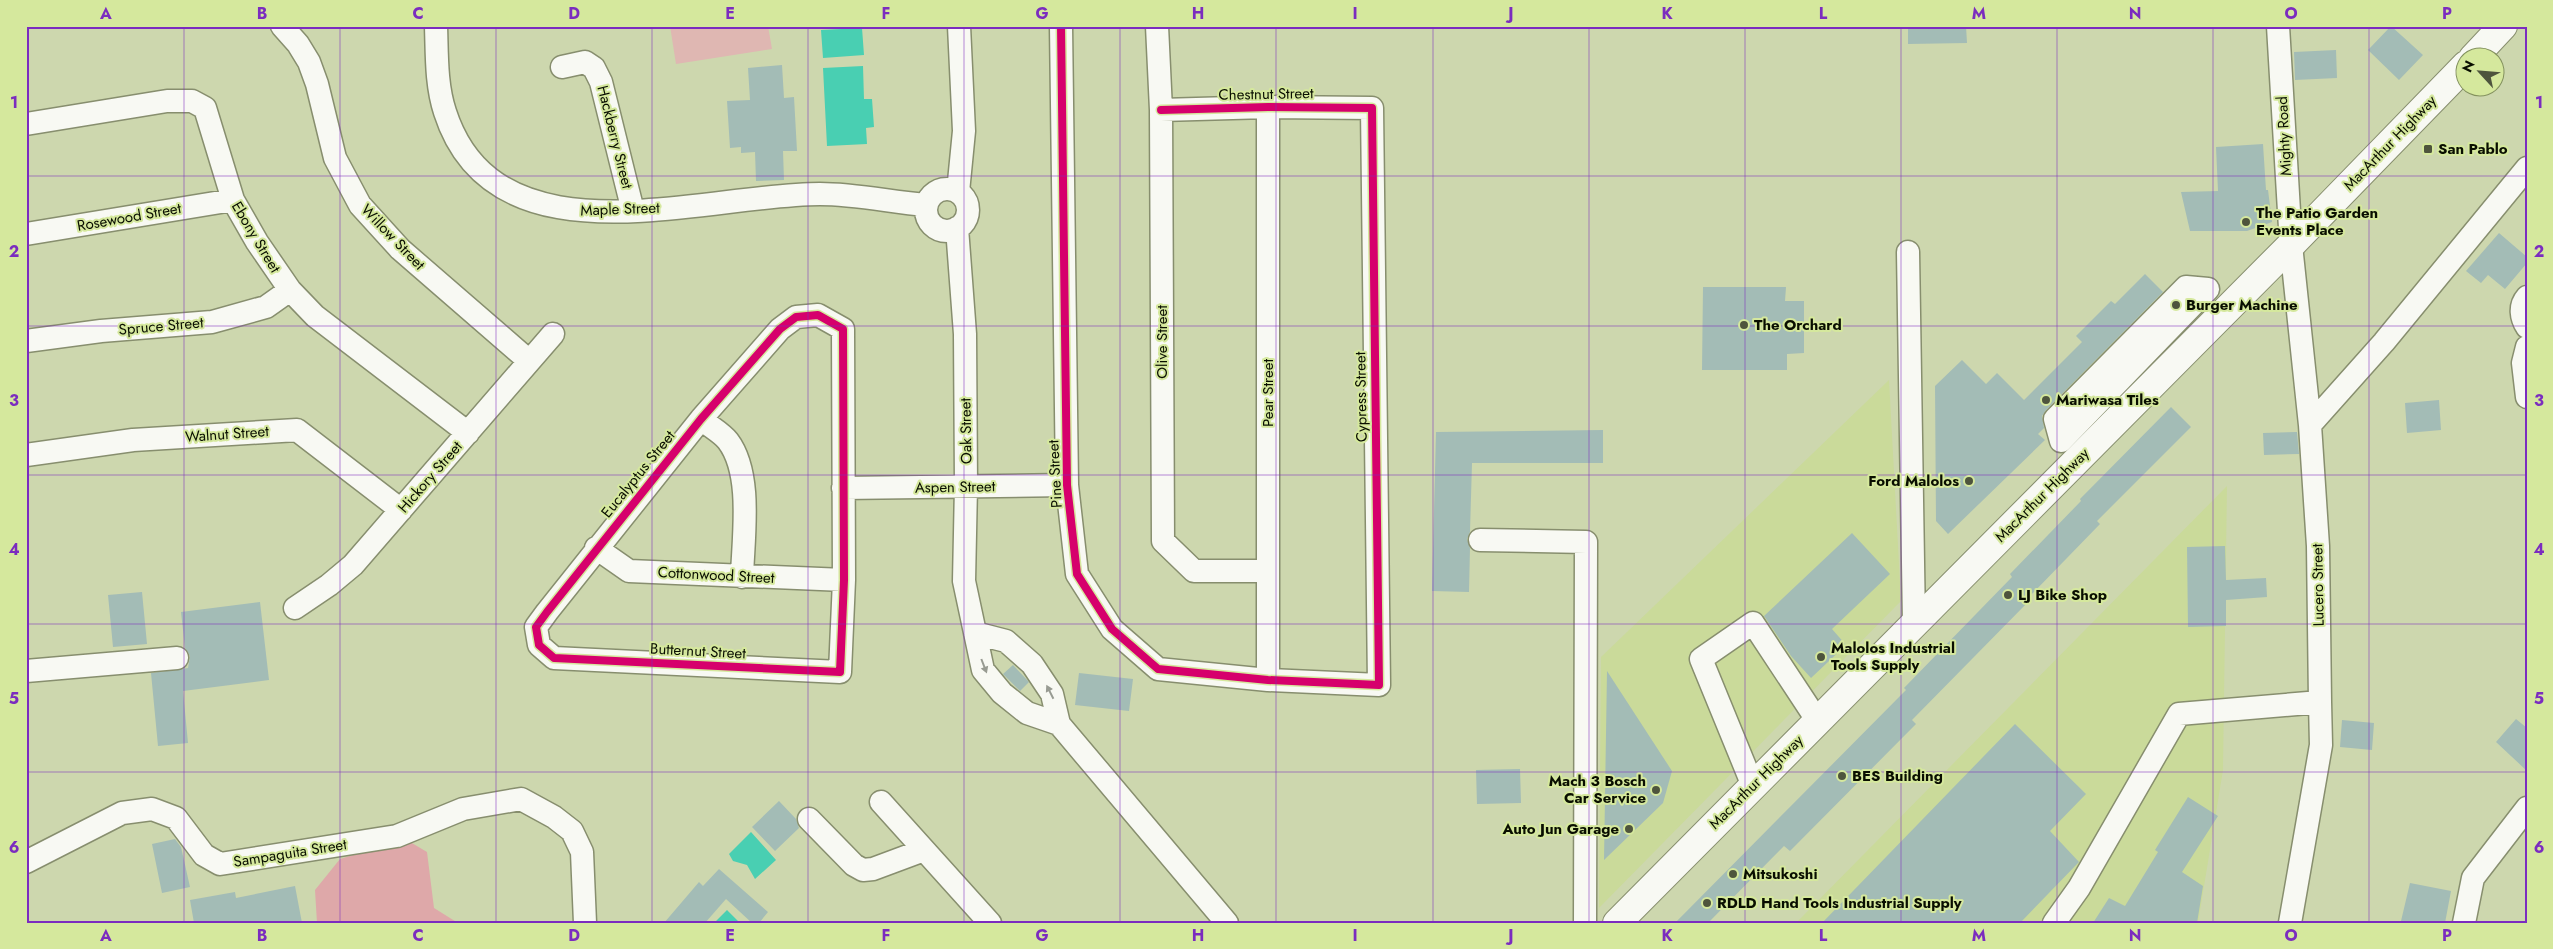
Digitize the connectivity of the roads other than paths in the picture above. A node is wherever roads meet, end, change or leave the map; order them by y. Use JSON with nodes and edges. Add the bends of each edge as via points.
{"nodes":[{"id":1,"x":282,"y":26,"type":"edge"},
{"id":2,"x":436,"y":26,"type":"edge"},
{"id":3,"x":959,"y":26,"type":"edge"},
{"id":4,"x":1061,"y":26,"type":"edge"},
{"id":5,"x":1157,"y":26,"type":"edge"},
{"id":6,"x":2278,"y":26,"type":"edge"},
{"id":7,"x":2503,"y":26,"type":"edge"},
{"id":8,"x":2482,"y":48,"type":"edge"},
{"id":9,"x":562,"y":67,"type":"dead end"},
{"id":10,"x":2456,"y":75,"type":"edge"},
{"id":11,"x":1268,"y":107,"type":"junction"},
{"id":12,"x":1372,"y":108,"type":"joint"},
{"id":13,"x":1162,"y":110,"type":"junction"},
{"id":14,"x":26,"y":124,"type":"edge"},
{"id":15,"x":2527,"y":168,"type":"edge"},
{"id":16,"x":958,"y":192,"type":"junction"},
{"id":17,"x":233,"y":200,"type":"junction"},
{"id":18,"x":926,"y":205,"type":"junction"},
{"id":19,"x":633,"y":211,"type":"junction"},
{"id":20,"x":957,"y":228,"type":"junction"},
{"id":21,"x":26,"y":234,"type":"edge"},
{"id":22,"x":2291,"y":246,"type":"junction"},
{"id":23,"x":1908,"y":252,"type":"dead end"},
{"id":24,"x":290,"y":290,"type":"junction"},
{"id":25,"x":2527,"y":297,"type":"edge"},
{"id":26,"x":2527,"y":327,"type":"edge"},
{"id":27,"x":553,"y":334,"type":"dead end"},
{"id":28,"x":26,"y":342,"type":"edge"},
{"id":29,"x":2527,"y":348,"type":"edge"},
{"id":30,"x":528,"y":360,"type":"junction"},
{"id":31,"x":2137,"y":362,"type":"junction"},
{"id":32,"x":2157,"y":380,"type":"junction"},
{"id":33,"x":2527,"y":398,"type":"edge"},
{"id":34,"x":701,"y":419,"type":"junction"},
{"id":35,"x":2310,"y":425,"type":"junction"},
{"id":36,"x":468,"y":433,"type":"junction"},
{"id":37,"x":26,"y":455,"type":"edge"},
{"id":38,"x":1067,"y":485,"type":"junction"},
{"id":39,"x":966,"y":486,"type":"junction"},
{"id":40,"x":843,"y":488,"type":"junction"},
{"id":41,"x":401,"y":510,"type":"junction"},
{"id":42,"x":1480,"y":540,"type":"dead end"},
{"id":43,"x":596,"y":548,"type":"junction"},
{"id":44,"x":1268,"y":571,"type":"junction"},
{"id":45,"x":742,"y":577,"type":"junction"},
{"id":46,"x":844,"y":580,"type":"junction"},
{"id":47,"x":294,"y":608,"type":"dead end"},
{"id":48,"x":1914,"y":624,"type":"junction"},
{"id":49,"x":975,"y":633,"type":"junction"},
{"id":50,"x":177,"y":658,"type":"dead end"},
{"id":51,"x":554,"y":658,"type":"joint"},
{"id":52,"x":26,"y":671,"type":"edge"},
{"id":53,"x":1268,"y":680,"type":"junction"},
{"id":54,"x":1378,"y":685,"type":"joint"},
{"id":55,"x":2320,"y":702,"type":"junction"},
{"id":56,"x":1817,"y":720,"type":"junction"},
{"id":57,"x":1059,"y":724,"type":"junction"},
{"id":58,"x":1753,"y":786,"type":"junction"},
{"id":59,"x":881,"y":802,"type":"dead end"},
{"id":60,"x":809,"y":819,"type":"dead end"},
{"id":61,"x":2523,"y":820,"type":"edge"},
{"id":62,"x":924,"y":850,"type":"junction"},
{"id":63,"x":26,"y":862,"type":"edge"},
{"id":64,"x":585,"y":923,"type":"edge"},
{"id":65,"x":990,"y":923,"type":"edge"},
{"id":66,"x":1227,"y":923,"type":"edge"},
{"id":67,"x":1585,"y":923,"type":"edge"},
{"id":68,"x":1617,"y":923,"type":"edge"},
{"id":69,"x":2054,"y":923,"type":"edge"},
{"id":70,"x":2290,"y":923,"type":"edge"},
{"id":71,"x":2464,"y":923,"type":"edge"}],
"edges":[{"from":1,"to":30,"type":"street","name":"Willow Street","via":[[309,62],[335,158],[360,205],[400,249]]},
{"from":2,"to":19,"type":"street","name":"Maple Street","via":[[438,80],[445,113],[459,146],[475,168],[529,201],[588,212]]},
{"from":3,"to":16,"type":"street","via":[[964,131]]},
{"from":4,"to":38,"type":"street","name":"Pine Street"},
{"from":5,"to":13,"type":"street","name":"Olive Street"},
{"from":6,"to":22,"type":"street","name":"Mighty Road"},
{"from":7,"to":8,"type":"highway"},
{"from":9,"to":19,"type":"street","name":"Hackberry Street","via":[[584,62],[594,68],[601,82]]},
{"from":10,"to":22,"type":"highway","name":"MacArthur Highway"},
{"from":11,"to":12,"type":"street","name":"Chestnut Street"},
{"from":11,"to":13,"type":"street","name":"Chestnut Street"},
{"from":11,"to":44,"type":"street","name":"Pear Street"},
{"from":12,"to":54,"type":"street","name":"Cypress Street"},
{"from":13,"to":44,"type":"street","name":"Olive Street","via":[[1163,541],[1194,572]]},
{"from":14,"to":17,"type":"street","name":"Ebony Street","via":[[192,101],[205,108]]},
{"from":15,"to":35,"type":"street","via":[[2384,342]]},
{"from":16,"to":18,"type":"street","via":[[945,188],[938,190]]},
{"from":16,"to":20,"type":"street","via":[[964,197],[968,210],[963,224]]},
{"from":17,"to":21,"type":"street","name":"Rosewood Street"},
{"from":17,"to":24,"type":"street","name":"Ebony Street"},
{"from":18,"to":19,"type":"street","name":"Maple Street","via":[[821,194]]},
{"from":18,"to":20,"type":"street","via":[[928,221],[934,227],[950,231]]},
{"from":20,"to":39,"type":"street","name":"Oak Street","via":[[965,334]]},
{"from":22,"to":32,"type":"highway","name":"MacArthur Highway"},
{"from":22,"to":35,"type":"street","name":"Lucero Street"},
{"from":23,"to":48,"type":"street"},
{"from":24,"to":28,"type":"street","name":"Spruce Street","via":[[266,307],[212,322],[101,331]]},
{"from":24,"to":36,"type":"street","name":"Ebony Street","via":[[314,316]]},
{"from":25,"to":26,"type":"street","via":[[2521,314]]},
{"from":27,"to":30,"type":"street","name":"Hickory Street"},
{"from":29,"to":33,"type":"street","via":[[2523,363]]},
{"from":30,"to":36,"type":"street","name":"Hickory Street"},
{"from":31,"to":31,"type":"street","via":[[2096,405],[2061,441],[2055,419],[2186,287],[2208,289]]},
{"from":31,"to":32,"type":"street"},
{"from":32,"to":48,"type":"highway","name":"MacArthur Highway"},
{"from":34,"to":40,"type":"street","name":"Eucalyptus Street","via":[[780,329],[796,317],[818,315],[843,329]]},
{"from":34,"to":43,"type":"street","name":"Eucalyptus Street"},
{"from":34,"to":45,"type":"street","via":[[728,440],[744,485]]},
{"from":35,"to":55,"type":"street","name":"Lucero Street","via":[[2318,546]]},
{"from":36,"to":41,"type":"street","name":"Hickory Street"},
{"from":37,"to":41,"type":"street","name":"Walnut Street","via":[[134,440],[297,430]]},
{"from":38,"to":39,"type":"street","name":"Aspen Street"},
{"from":38,"to":53,"type":"street","name":"Pine Street","via":[[1077,574],[1112,629],[1158,669]]},
{"from":39,"to":40,"type":"street","name":"Aspen Street"},
{"from":39,"to":49,"type":"street","name":"Oak Street","via":[[964,581]]},
{"from":40,"to":46,"type":"street"},
{"from":41,"to":47,"type":"street","name":"Hickory Street","via":[[353,565]]},
{"from":42,"to":67,"type":"street","via":[[1586,542]]},
{"from":43,"to":45,"type":"street","name":"Cottonwood Street","via":[[629,571]]},
{"from":43,"to":51,"type":"street","name":"Eucalyptus Street","via":[[536,627],[539,646]]},
{"from":44,"to":53,"type":"street","name":"Pear Street"},
{"from":45,"to":46,"type":"street","name":"Cottonwood Street"},
{"from":46,"to":51,"type":"street","name":"Butternut Street","via":[[840,672]]},
{"from":48,"to":56,"type":"highway","name":"MacArthur Highway"},
{"from":49,"to":57,"type":"street","name":"Oak Street","one_way":true,"via":[[984,670],[1002,693],[1027,713]]},
{"from":57,"to":49,"type":"street","one_way":true,"via":[[1052,694],[1032,664],[1006,641]]},
{"from":50,"to":52,"type":"street"},
{"from":53,"to":54,"type":"street","name":"Pine Street"},
{"from":55,"to":69,"type":"street","via":[[2179,714],[2079,888]]},
{"from":55,"to":70,"type":"street","name":"Lucero Street","via":[[2321,745]]},
{"from":56,"to":58,"type":"highway","name":"MacArthur Highway"},
{"from":56,"to":58,"type":"street","via":[[1753,623],[1701,659]]},
{"from":57,"to":66,"type":"street"},
{"from":58,"to":68,"type":"highway","name":"MacArthur Highway"},
{"from":59,"to":62,"type":"street"},
{"from":60,"to":62,"type":"street","via":[[854,865],[863,870]]},
{"from":61,"to":71,"type":"street","via":[[2473,878]]},
{"from":62,"to":65,"type":"street"},
{"from":63,"to":64,"type":"street","name":"Sampaguita Street","via":[[122,813],[152,809],[176,818],[204,855],[220,864],[397,836],[463,809],[522,799],[572,831],[582,852]]}]}
